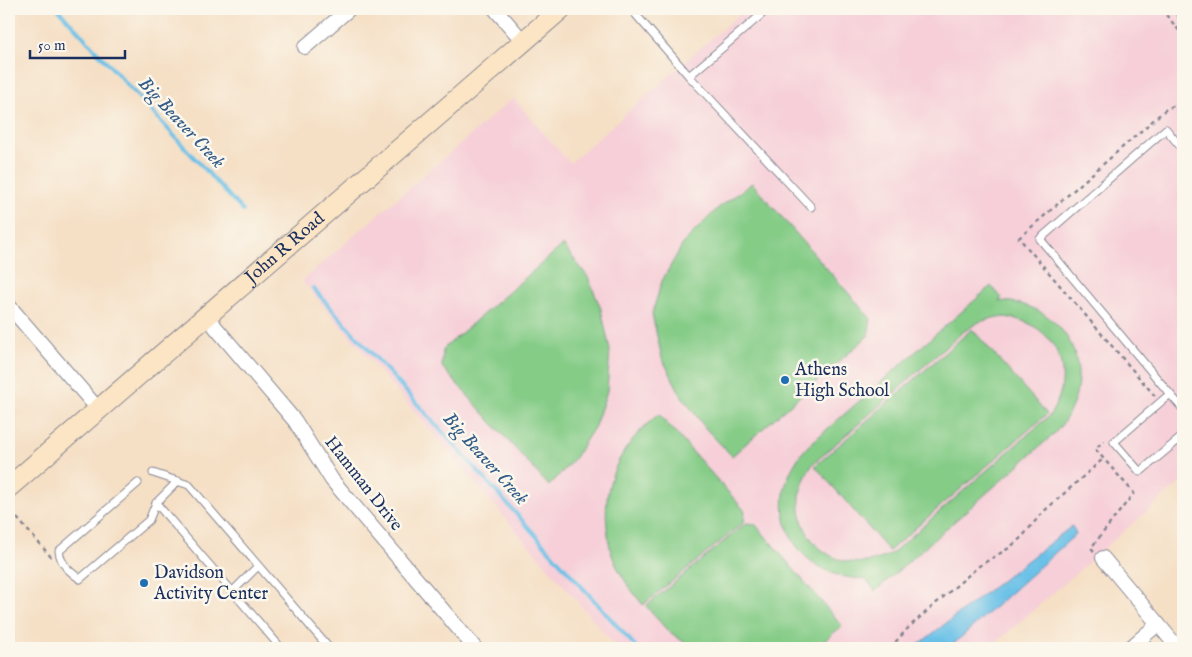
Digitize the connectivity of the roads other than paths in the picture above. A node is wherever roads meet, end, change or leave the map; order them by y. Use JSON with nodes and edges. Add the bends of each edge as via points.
{"nodes":[{"id":1,"x":349,"y":9,"type":"edge"},
{"id":2,"x":495,"y":9,"type":"edge"},
{"id":3,"x":561,"y":9,"type":"edge"},
{"id":4,"x":630,"y":9,"type":"edge"},
{"id":5,"x":768,"y":9,"type":"edge"},
{"id":6,"x":1177,"y":9,"type":"edge"},
{"id":7,"x":1183,"y":17,"type":"edge"},
{"id":8,"x":523,"y":41,"type":"junction"},
{"id":9,"x":305,"y":47,"type":"dead end"},
{"id":10,"x":690,"y":76,"type":"junction"},
{"id":11,"x":1183,"y":150,"type":"edge"},
{"id":12,"x":811,"y":207,"type":"dead end"},
{"id":13,"x":9,"y":306,"type":"edge"},
{"id":14,"x":206,"y":316,"type":"junction"},
{"id":15,"x":1170,"y":394,"type":"junction"},
{"id":16,"x":98,"y":409,"type":"junction"},
{"id":17,"x":1183,"y":409,"type":"edge"},
{"id":18,"x":1183,"y":436,"type":"edge"},
{"id":19,"x":153,"y":473,"type":"dead end"},
{"id":20,"x":178,"y":481,"type":"junction"},
{"id":21,"x":138,"y":483,"type":"dead end"},
{"id":22,"x":9,"y":487,"type":"edge"},
{"id":23,"x":156,"y":503,"type":"junction"},
{"id":24,"x":1103,"y":558,"type":"dead end"},
{"id":25,"x":258,"y":566,"type":"junction"},
{"id":26,"x":232,"y":592,"type":"junction"},
{"id":27,"x":1158,"y":624,"type":"junction"},
{"id":28,"x":281,"y":648,"type":"edge"},
{"id":29,"x":329,"y":648,"type":"edge"},
{"id":30,"x":475,"y":648,"type":"edge"},
{"id":31,"x":1130,"y":648,"type":"edge"},
{"id":32,"x":1178,"y":648,"type":"edge"}],
"edges":[{"from":1,"to":9,"type":"street"},
{"from":2,"to":8,"type":"street"},
{"from":3,"to":8,"type":"main road","name":"John R Road"},
{"from":4,"to":10,"type":"lane"},
{"from":5,"to":10,"type":"lane"},
{"from":6,"to":7,"type":"lane"},
{"from":8,"to":14,"type":"main road","name":"John R Road"},
{"from":10,"to":12,"type":"lane"},
{"from":11,"to":15,"type":"lane","via":[[1166,129],[1040,240]]},
{"from":13,"to":16,"type":"street"},
{"from":14,"to":16,"type":"main road","name":"John R Road"},
{"from":14,"to":30,"type":"street","name":"Hamman Drive","via":[[295,421],[344,495]]},
{"from":15,"to":17,"type":"lane"},
{"from":15,"to":18,"type":"lane","via":[[1114,442],[1140,472]]},
{"from":16,"to":22,"type":"main road","name":"John R Road"},
{"from":19,"to":20,"type":"lane"},
{"from":20,"to":23,"type":"lane"},
{"from":20,"to":25,"type":"lane","via":[[189,486]]},
{"from":21,"to":23,"type":"lane","via":[[59,551],[61,562],[80,579],[149,520]]},
{"from":23,"to":26,"type":"lane"},
{"from":24,"to":27,"type":"street"},
{"from":25,"to":26,"type":"lane"},
{"from":25,"to":29,"type":"lane"},
{"from":26,"to":28,"type":"lane"},
{"from":27,"to":31,"type":"street"},
{"from":27,"to":32,"type":"street"}]}
